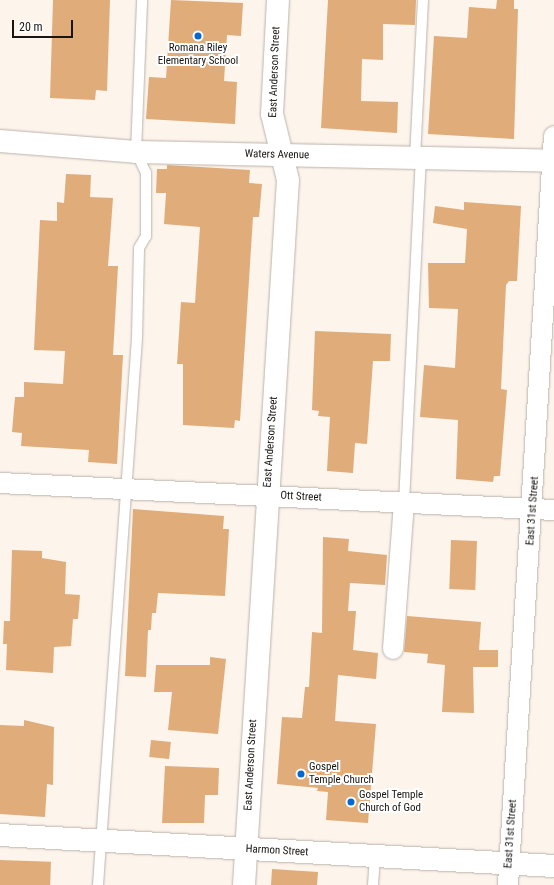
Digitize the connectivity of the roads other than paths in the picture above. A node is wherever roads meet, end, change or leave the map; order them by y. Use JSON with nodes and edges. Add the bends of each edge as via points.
{"nodes":[{"id":1,"x":142,"y":0,"type":"edge"},
{"id":2,"x":278,"y":0,"type":"edge"},
{"id":3,"x":423,"y":0,"type":"edge"},
{"id":4,"x":554,"y":136,"type":"edge"},
{"id":5,"x":0,"y":141,"type":"edge"},
{"id":6,"x":136,"y":152,"type":"junction"},
{"id":7,"x":281,"y":156,"type":"junction"},
{"id":8,"x":418,"y":158,"type":"junction"},
{"id":9,"x":554,"y":161,"type":"edge"},
{"id":10,"x":0,"y":483,"type":"edge"},
{"id":11,"x":125,"y":489,"type":"junction"},
{"id":12,"x":268,"y":496,"type":"junction"},
{"id":13,"x":404,"y":503,"type":"junction"},
{"id":14,"x":534,"y":509,"type":"junction"},
{"id":15,"x":554,"y":510,"type":"edge"},
{"id":16,"x":393,"y":649,"type":"dead end"},
{"id":17,"x":0,"y":835,"type":"edge"},
{"id":18,"x":101,"y":841,"type":"junction"},
{"id":19,"x":246,"y":850,"type":"junction"},
{"id":20,"x":375,"y":855,"type":"junction"},
{"id":21,"x":509,"y":863,"type":"junction"},
{"id":22,"x":554,"y":866,"type":"edge"},
{"id":23,"x":98,"y":885,"type":"edge"},
{"id":24,"x":244,"y":885,"type":"edge"},
{"id":25,"x":373,"y":885,"type":"edge"},
{"id":26,"x":508,"y":885,"type":"edge"}],
"edges":[{"from":1,"to":6,"type":"lane"},
{"from":2,"to":7,"type":"main road","name":"East Anderson Street","via":[[272,114]]},
{"from":3,"to":8,"type":"lane"},
{"from":4,"to":9,"type":"street","name":"East 31st Street"},
{"from":5,"to":6,"type":"main road","name":"Waters Avenue"},
{"from":6,"to":7,"type":"main road","name":"Waters Avenue"},
{"from":6,"to":11,"type":"lane","via":[[146,174],[146,236],[139,248],[137,338]]},
{"from":7,"to":8,"type":"main road","name":"Waters Avenue"},
{"from":7,"to":12,"type":"main road","name":"East Anderson Street","via":[[288,180]]},
{"from":8,"to":9,"type":"main road","name":"Waters Avenue"},
{"from":8,"to":13,"type":"lane"},
{"from":9,"to":14,"type":"street","name":"East 31st Street"},
{"from":10,"to":11,"type":"street","name":"Ott Street"},
{"from":11,"to":12,"type":"street","name":"Ott Street"},
{"from":11,"to":18,"type":"lane"},
{"from":12,"to":13,"type":"street","name":"Ott Street"},
{"from":12,"to":19,"type":"main road","name":"East Anderson Street"},
{"from":13,"to":14,"type":"street","name":"Ott Street"},
{"from":13,"to":16,"type":"street"},
{"from":14,"to":15,"type":"street","name":"Ott Street"},
{"from":14,"to":21,"type":"street","name":"East 31st Street"},
{"from":17,"to":18,"type":"main road","name":"Harmon Street"},
{"from":18,"to":19,"type":"main road","name":"Harmon Street"},
{"from":18,"to":23,"type":"lane"},
{"from":19,"to":20,"type":"main road","name":"Harmon Street"},
{"from":19,"to":24,"type":"main road","name":"East Anderson Street"},
{"from":20,"to":21,"type":"main road","name":"Harmon Street"},
{"from":20,"to":25,"type":"lane"},
{"from":21,"to":22,"type":"main road","name":"Harmon Street"},
{"from":21,"to":26,"type":"street","name":"East 31st Street"}]}
